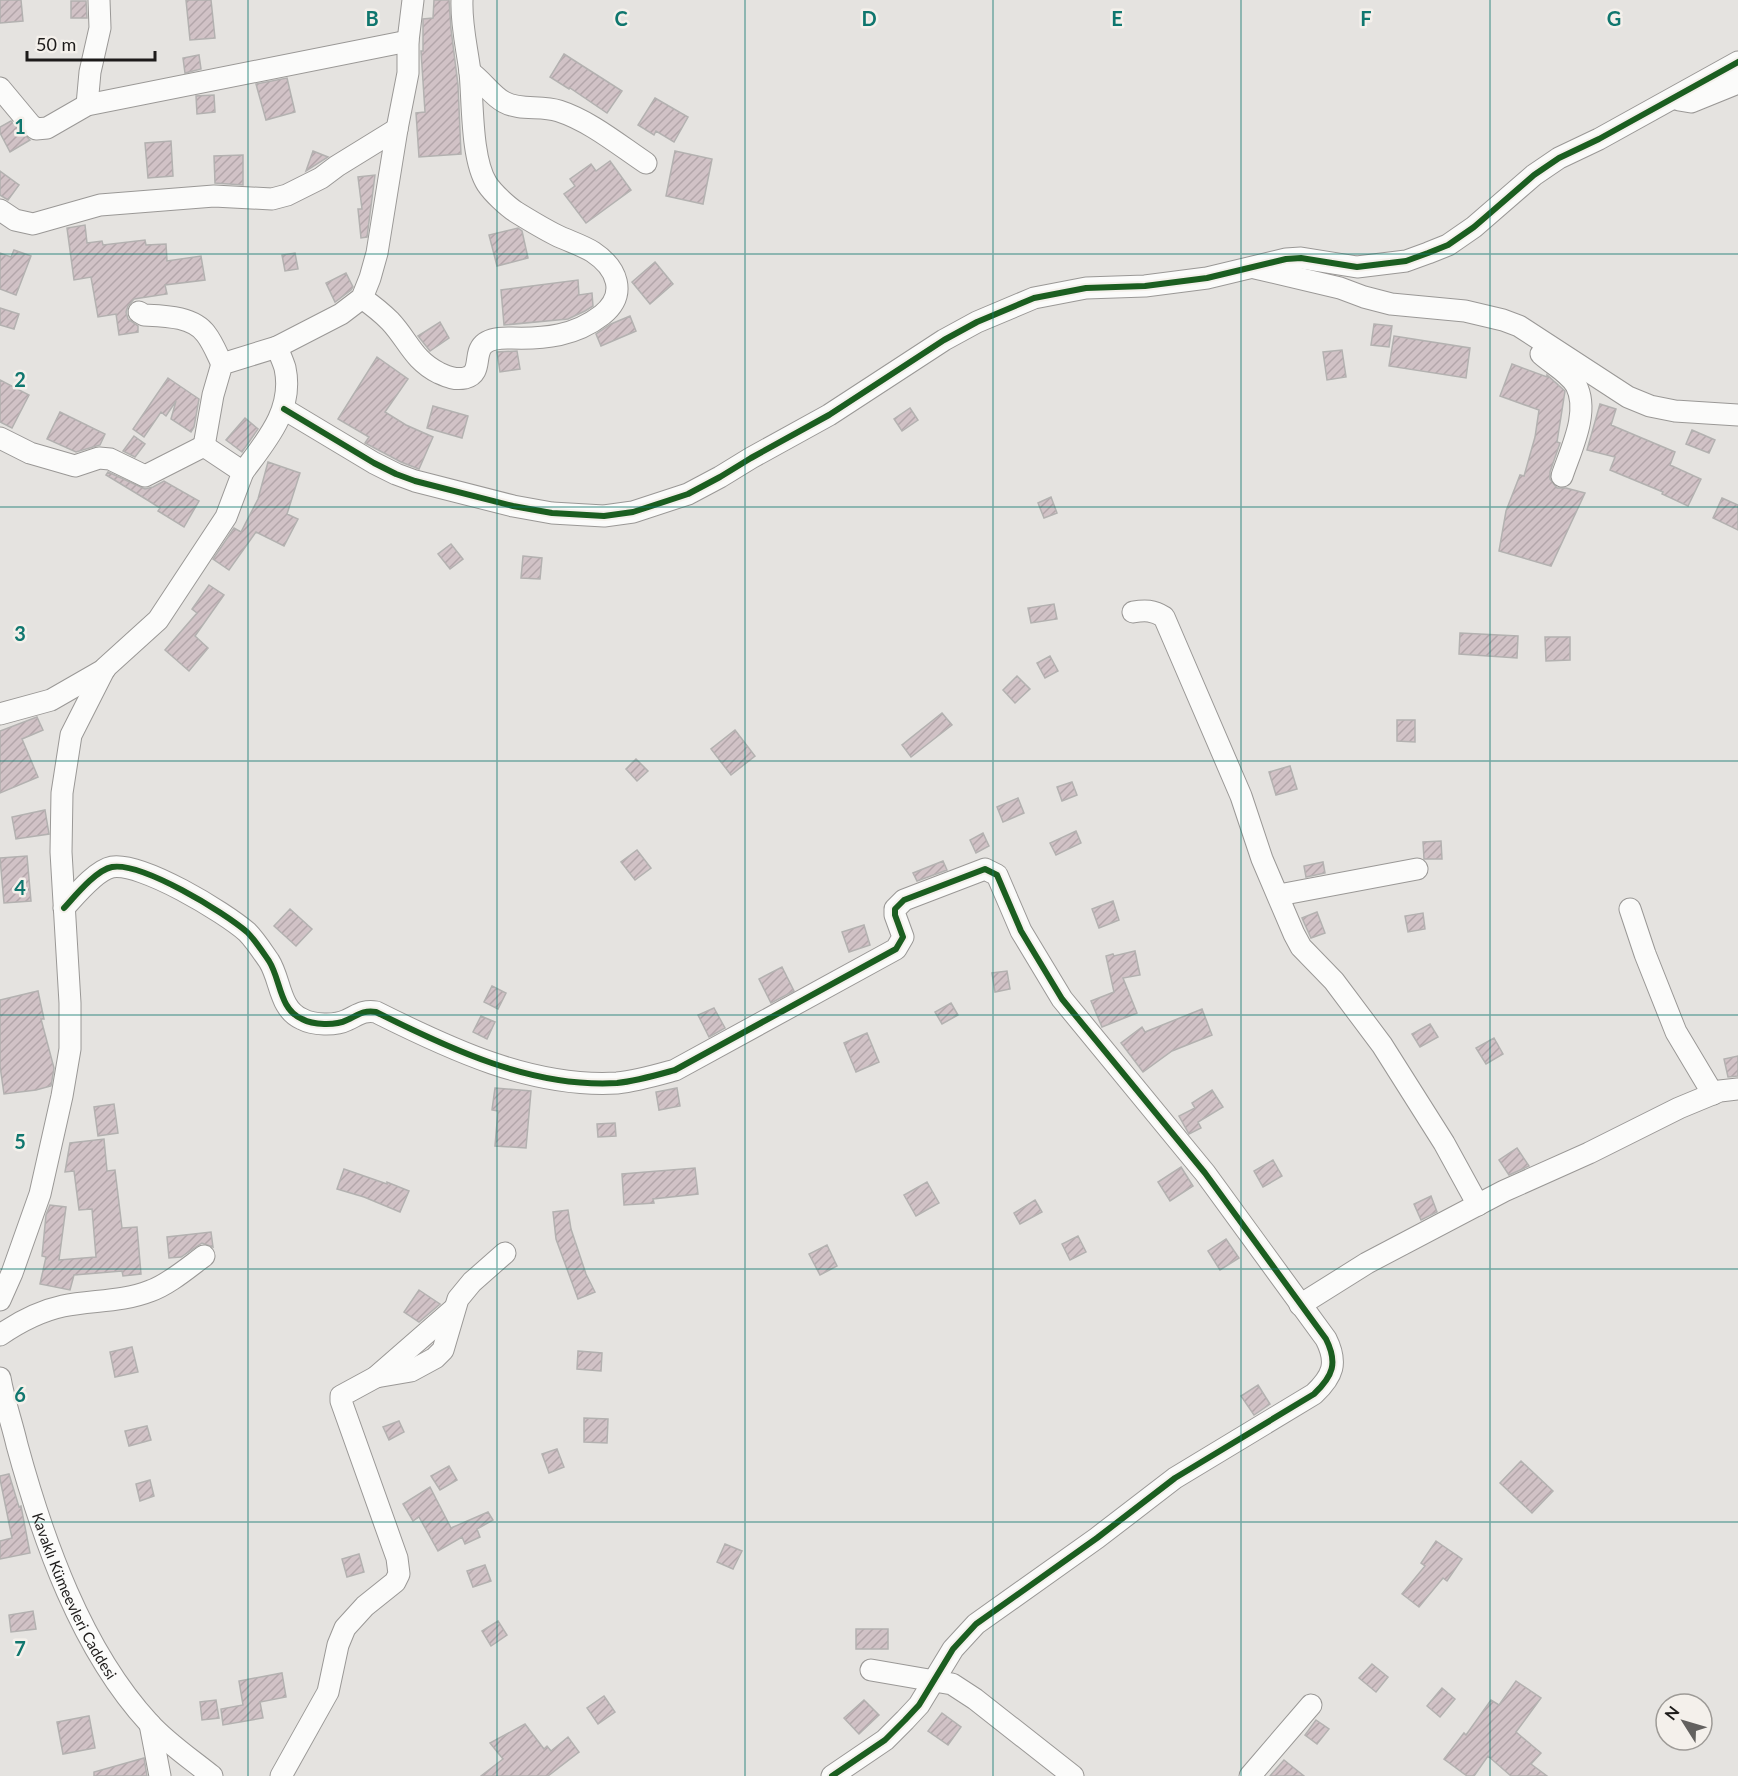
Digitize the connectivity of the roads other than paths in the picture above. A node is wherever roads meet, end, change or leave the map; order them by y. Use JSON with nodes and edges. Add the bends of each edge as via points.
{"nodes":[{"id":1,"x":99,"y":0,"type":"edge"},
{"id":2,"x":413,"y":0,"type":"edge"},
{"id":3,"x":462,"y":0,"type":"edge"},
{"id":4,"x":408,"y":41,"type":"junction"},
{"id":5,"x":1738,"y":62,"type":"edge"},
{"id":6,"x":470,"y":72,"type":"junction"},
{"id":7,"x":1738,"y":83,"type":"edge"},
{"id":8,"x":0,"y":88,"type":"edge"},
{"id":9,"x":1675,"y":98,"type":"junction"},
{"id":10,"x":87,"y":105,"type":"junction"},
{"id":11,"x":397,"y":129,"type":"junction"},
{"id":12,"x":646,"y":163,"type":"dead end"},
{"id":13,"x":0,"y":210,"type":"edge"},
{"id":14,"x":1255,"y":268,"type":"junction"},
{"id":15,"x":362,"y":298,"type":"junction"},
{"id":16,"x":139,"y":312,"type":"dead end"},
{"id":17,"x":1519,"y":326,"type":"junction"},
{"id":18,"x":277,"y":346,"type":"junction"},
{"id":19,"x":222,"y":364,"type":"junction"},
{"id":20,"x":284,"y":409,"type":"junction"},
{"id":21,"x":1738,"y":415,"type":"edge"},
{"id":22,"x":0,"y":438,"type":"edge"},
{"id":23,"x":204,"y":446,"type":"junction"},
{"id":24,"x":243,"y":472,"type":"junction"},
{"id":25,"x":1563,"y":476,"type":"dead end"},
{"id":26,"x":1133,"y":612,"type":"dead end"},
{"id":27,"x":105,"y":669,"type":"junction"},
{"id":28,"x":0,"y":714,"type":"edge"},
{"id":29,"x":1417,"y":869,"type":"dead end"},
{"id":30,"x":1279,"y":895,"type":"junction"},
{"id":31,"x":64,"y":908,"type":"junction"},
{"id":32,"x":1630,"y":909,"type":"dead end"},
{"id":33,"x":1738,"y":1089,"type":"edge"},
{"id":34,"x":1713,"y":1094,"type":"junction"},
{"id":35,"x":1478,"y":1205,"type":"junction"},
{"id":36,"x":505,"y":1253,"type":"dead end"},
{"id":37,"x":204,"y":1256,"type":"dead end"},
{"id":38,"x":0,"y":1300,"type":"edge"},
{"id":39,"x":1300,"y":1305,"type":"junction"},
{"id":40,"x":0,"y":1335,"type":"edge"},
{"id":41,"x":1,"y":1386,"type":"edge"},
{"id":42,"x":871,"y":1670,"type":"dead end"},
{"id":43,"x":935,"y":1680,"type":"junction"},
{"id":44,"x":1311,"y":1705,"type":"dead end"},
{"id":45,"x":150,"y":1724,"type":"junction"},
{"id":46,"x":160,"y":1776,"type":"edge"},
{"id":47,"x":212,"y":1776,"type":"edge"},
{"id":48,"x":281,"y":1776,"type":"edge"},
{"id":49,"x":832,"y":1776,"type":"edge"},
{"id":50,"x":1073,"y":1776,"type":"edge"},
{"id":51,"x":1250,"y":1776,"type":"edge"}],
"edges":[{"from":1,"to":10,"type":"street","via":[[100,28]]},
{"from":2,"to":4,"type":"street"},
{"from":3,"to":6,"type":"street"},
{"from":4,"to":10,"type":"street"},
{"from":4,"to":11,"type":"street","via":[[408,73]]},
{"from":5,"to":9,"type":"street"},
{"from":6,"to":12,"type":"street","via":[[506,103],[560,111]]},
{"from":6,"to":15,"type":"street","via":[[479,164],[488,185],[514,211],[600,258],[616,278],[616,294],[606,311],[578,329],[548,338],[495,337],[485,342],[474,374],[462,378],[451,378],[420,361],[392,323]]},
{"from":7,"to":9,"type":"street","via":[[1691,102]]},
{"from":8,"to":10,"type":"street","via":[[36,129],[47,128]]},
{"from":9,"to":14,"type":"street","via":[[1559,158],[1474,226],[1428,254],[1358,267],[1301,258]]},
{"from":11,"to":13,"type":"street","via":[[321,178],[272,199],[214,196],[100,206],[33,224],[15,220]]},
{"from":11,"to":15,"type":"street","via":[[377,253]]},
{"from":14,"to":17,"type":"street","via":[[1391,304],[1465,311]]},
{"from":14,"to":20,"type":"street","via":[[1166,284],[1058,292],[1005,309],[944,340],[829,415],[720,477],[688,494],[633,512],[604,516],[552,513],[415,481],[374,463]]},
{"from":15,"to":18,"type":"street","via":[[341,314]]},
{"from":16,"to":19,"type":"street","via":[[175,317],[199,327]]},
{"from":17,"to":21,"type":"street","via":[[1635,400],[1675,411]]},
{"from":17,"to":25,"type":"street","via":[[1529,344],[1565,374],[1578,393],[1581,417]]},
{"from":18,"to":19,"type":"street"},
{"from":18,"to":20,"type":"street","via":[[285,369]]},
{"from":19,"to":23,"type":"street"},
{"from":20,"to":24,"type":"street","via":[[273,432]]},
{"from":22,"to":23,"type":"street","via":[[30,453],[75,466],[99,458],[110,459],[145,476]]},
{"from":23,"to":24,"type":"street"},
{"from":24,"to":27,"type":"street","via":[[226,517],[158,620]]},
{"from":26,"to":30,"type":"street","via":[[1157,612],[1168,624]]},
{"from":27,"to":28,"type":"street","via":[[51,700]]},
{"from":27,"to":31,"type":"street","via":[[71,735],[62,793]]},
{"from":29,"to":30,"type":"street"},
{"from":30,"to":35,"type":"street","via":[[1301,947],[1334,981],[1382,1045]]},
{"from":31,"to":38,"type":"street","via":[[70,1048],[40,1194]]},
{"from":31,"to":39,"type":"street","via":[[105,869],[135,869],[218,910],[248,933],[271,964],[285,1003],[302,1020],[340,1023],[357,1013],[376,1012],[497,1065],[563,1080],[618,1083],[675,1070],[896,949],[903,937],[895,909],[904,900],[985,869],[997,876],[1021,931],[1062,999],[1205,1173]]},
{"from":32,"to":34,"type":"street","via":[[1672,1022]]},
{"from":33,"to":34,"type":"street"},
{"from":34,"to":35,"type":"street"},
{"from":35,"to":39,"type":"street","via":[[1367,1263]]},
{"from":36,"to":48,"type":"street","via":[[465,1289],[454,1309],[376,1377],[341,1396],[397,1558],[399,1574],[396,1582],[345,1628],[328,1692]]},
{"from":37,"to":40,"type":"street","via":[[151,1291],[63,1306],[18,1322]]},
{"from":39,"to":43,"type":"street","via":[[1331,1350],[1332,1368],[1323,1385],[1167,1483],[976,1624],[953,1649]]},
{"from":41,"to":45,"type":"street","name":"Kavaklı Kümeevleri Caddesi","via":[[30,1493],[60,1575],[96,1648]]},
{"from":42,"to":43,"type":"street"},
{"from":43,"to":49,"type":"street","via":[[919,1705],[885,1740]]},
{"from":43,"to":50,"type":"street","via":[[951,1684],[975,1699]]},
{"from":44,"to":51,"type":"street"},
{"from":45,"to":46,"type":"street"},
{"from":45,"to":47,"type":"street","name":"Kavaklı Kümeevleri Caddesi"}]}
